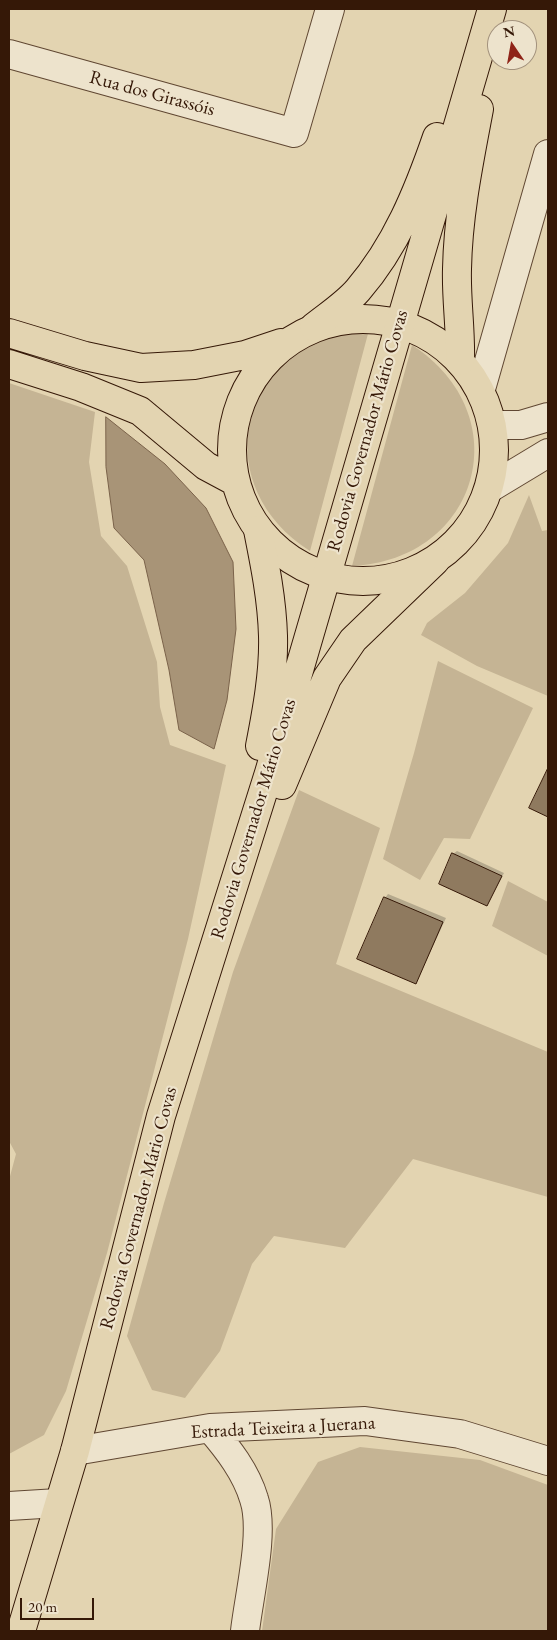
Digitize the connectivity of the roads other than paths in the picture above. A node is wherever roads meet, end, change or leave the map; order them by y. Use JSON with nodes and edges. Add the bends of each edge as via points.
{"nodes":[{"id":1,"x":330,"y":9,"type":"edge"},
{"id":2,"x":492,"y":9,"type":"edge"},
{"id":3,"x":9,"y":54,"type":"edge"},
{"id":4,"x":548,"y":154,"type":"edge"},
{"id":5,"x":400,"y":322,"type":"junction"},
{"id":6,"x":9,"y":333,"type":"edge"},
{"id":7,"x":303,"y":333,"type":"junction"},
{"id":8,"x":460,"y":360,"type":"junction"},
{"id":9,"x":9,"y":364,"type":"edge"},
{"id":10,"x":481,"y":389,"type":"junction"},
{"id":11,"x":548,"y":417,"type":"edge"},
{"id":12,"x":493,"y":425,"type":"junction"},
{"id":13,"x":548,"y":453,"type":"edge"},
{"id":14,"x":234,"y":480,"type":"junction"},
{"id":15,"x":490,"y":488,"type":"junction"},
{"id":16,"x":258,"y":530,"type":"junction"},
{"id":17,"x":435,"y":561,"type":"junction"},
{"id":18,"x":324,"y":578,"type":"junction"},
{"id":19,"x":205,"y":982,"type":"junction"},
{"id":20,"x":210,"y":1428,"type":"junction"},
{"id":21,"x":75,"y":1451,"type":"junction"},
{"id":22,"x":548,"y":1457,"type":"edge"},
{"id":23,"x":58,"y":1503,"type":"junction"},
{"id":24,"x":9,"y":1506,"type":"edge"},
{"id":25,"x":21,"y":1631,"type":"edge"},
{"id":26,"x":245,"y":1631,"type":"edge"}],
"edges":[{"from":1,"to":3,"type":"street","name":"Rua dos Girassóis","via":[[294,134]]},
{"from":2,"to":5,"type":"main road","name":"Rodovia Governador Mário Covas"},
{"from":2,"to":7,"type":"main road","via":[[467,59],[390,249],[357,292]]},
{"from":2,"to":8,"type":"main road","via":[[488,61],[459,226]]},
{"from":4,"to":10,"type":"street"},
{"from":5,"to":7,"type":"main road","via":[[360,318]]},
{"from":5,"to":8,"type":"main road","via":[[434,338]]},
{"from":5,"to":18,"type":"main road","name":"Rodovia Governador Mário Covas"},
{"from":6,"to":7,"type":"main road","via":[[85,356],[140,368],[194,365],[245,355]]},
{"from":7,"to":14,"type":"main road","via":[[262,366],[241,400],[231,440]]},
{"from":8,"to":10,"type":"main road"},
{"from":9,"to":14,"type":"main road","via":[[140,411],[206,466]]},
{"from":10,"to":12,"type":"main road"},
{"from":11,"to":12,"type":"street","via":[[521,424]]},
{"from":12,"to":15,"type":"main road","via":[[496,457]]},
{"from":13,"to":15,"type":"street"},
{"from":14,"to":16,"type":"main road","via":[[243,506]]},
{"from":15,"to":17,"type":"main road","via":[[478,516],[459,541]]},
{"from":16,"to":18,"type":"main road","via":[[289,559]]},
{"from":16,"to":19,"type":"main road","via":[[268,582],[273,637],[268,708],[256,768],[222,883]]},
{"from":17,"to":18,"type":"main road","via":[[401,576],[365,582]]},
{"from":17,"to":19,"type":"main road","via":[[353,640],[327,678],[293,757],[221,955]]},
{"from":18,"to":19,"type":"main road","name":"Rodovia Governador Mário Covas"},
{"from":19,"to":21,"type":"main road","name":"Rodovia Governador Mário Covas","via":[[161,1116]]},
{"from":20,"to":21,"type":"street","name":"Estrada Teixeira a Juerana"},
{"from":20,"to":22,"type":"street","name":"Estrada Teixeira a Juerana","via":[[365,1421],[460,1434]]},
{"from":20,"to":26,"type":"street","via":[[245,1476],[255,1500],[259,1531]]},
{"from":21,"to":23,"type":"main road","name":"Rodovia Governador Mário Covas"},
{"from":23,"to":24,"type":"street"},
{"from":23,"to":25,"type":"main road","name":"Rodovia Governador Mário Covas"}]}
